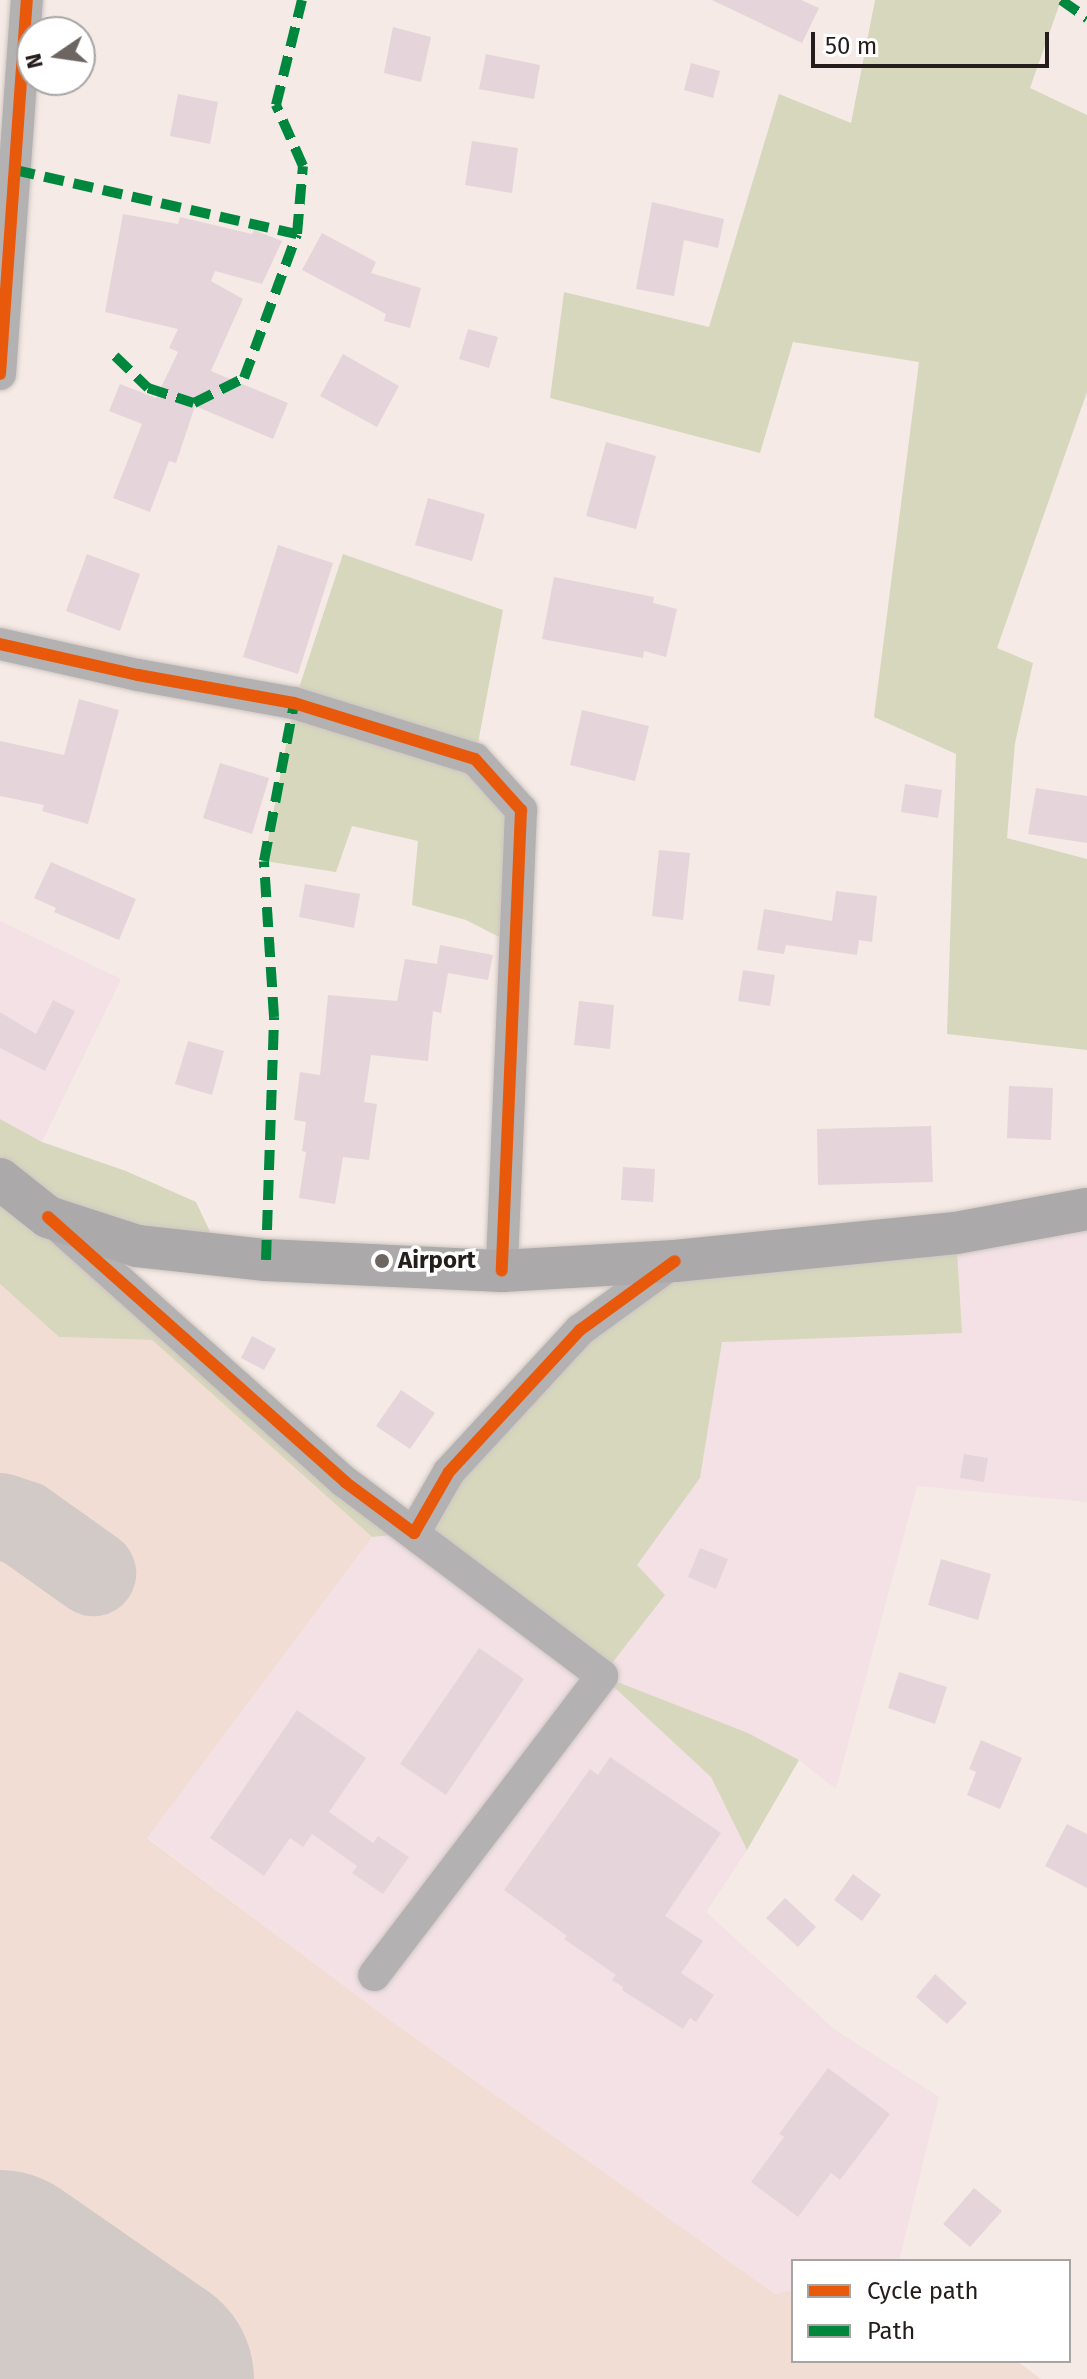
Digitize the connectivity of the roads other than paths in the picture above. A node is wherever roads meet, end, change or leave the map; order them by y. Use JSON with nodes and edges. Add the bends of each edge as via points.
{"nodes":[{"id":1,"x":27,"y":0,"type":"edge"},
{"id":2,"x":0,"y":374,"type":"edge"},
{"id":3,"x":0,"y":644,"type":"edge"},
{"id":4,"x":0,"y":1179,"type":"edge"},
{"id":5,"x":1087,"y":1209,"type":"edge"},
{"id":6,"x":48,"y":1217,"type":"junction"},
{"id":7,"x":675,"y":1261,"type":"junction"},
{"id":8,"x":502,"y":1271,"type":"junction"},
{"id":9,"x":414,"y":1533,"type":"junction"},
{"id":10,"x":374,"y":1975,"type":"dead end"}],
"edges":[{"from":1,"to":2,"type":"street"},
{"from":3,"to":8,"type":"street","via":[[294,703],[475,759],[521,810]]},
{"from":4,"to":6,"type":"main road"},
{"from":5,"to":7,"type":"main road","via":[[956,1233]]},
{"from":6,"to":8,"type":"main road","via":[[137,1246],[222,1257]]},
{"from":6,"to":9,"type":"street","via":[[345,1482]]},
{"from":7,"to":8,"type":"main road"},
{"from":7,"to":9,"type":"street","via":[[580,1330],[449,1472]]},
{"from":9,"to":10,"type":"street","via":[[602,1676]]}]}
